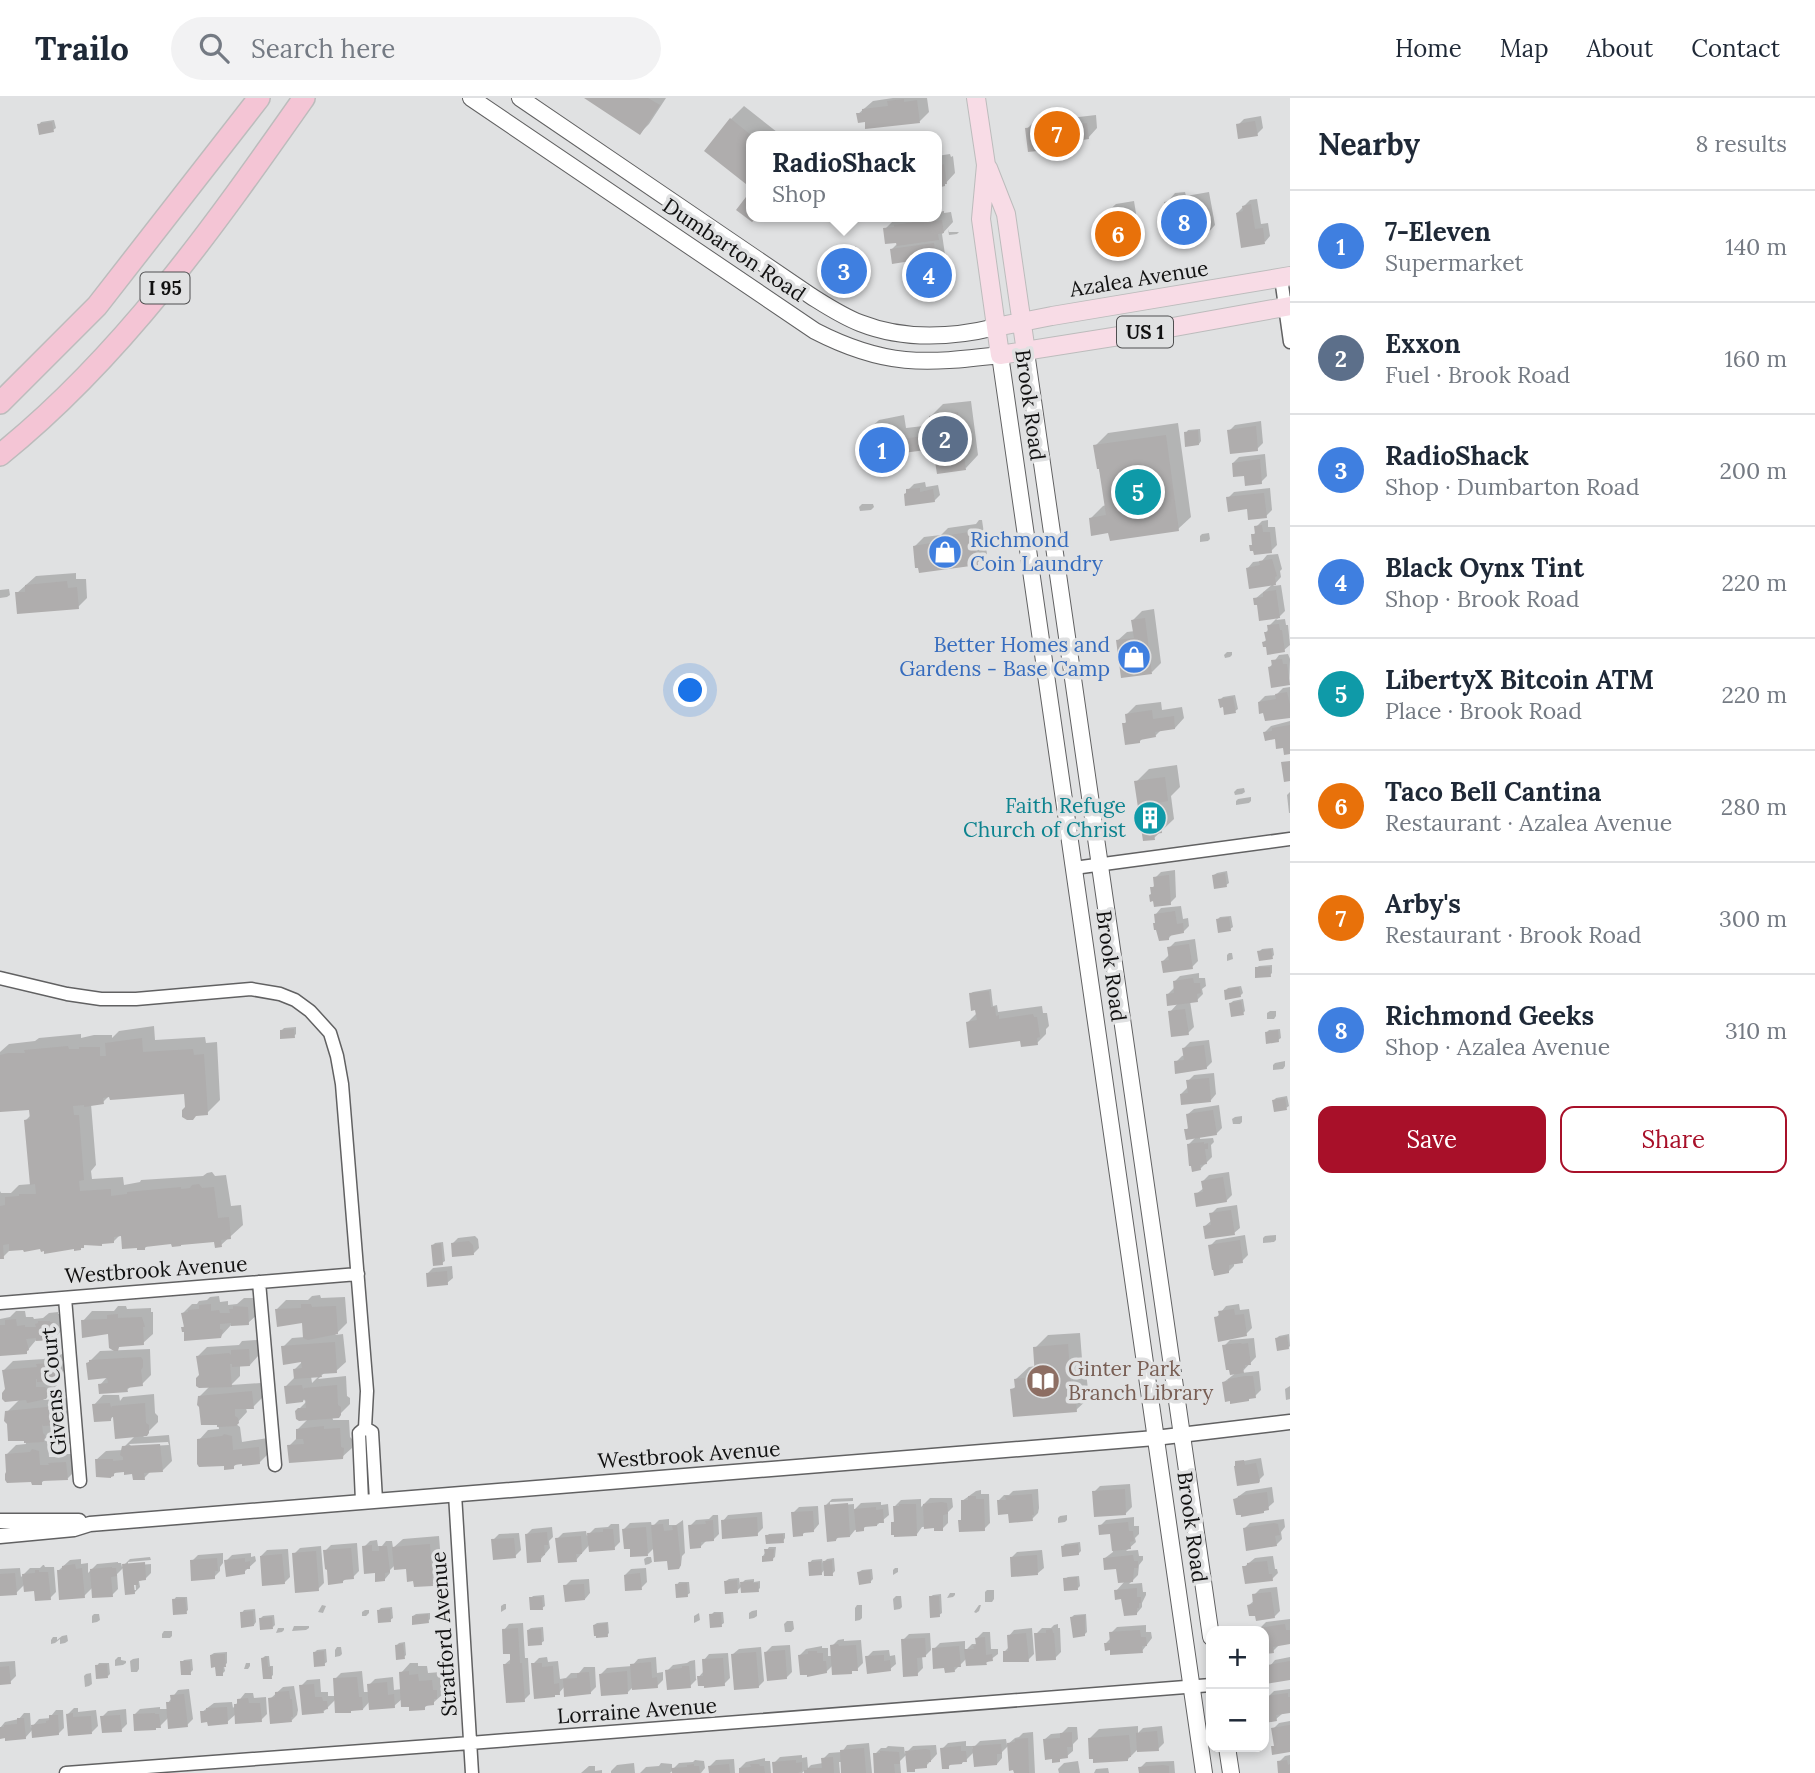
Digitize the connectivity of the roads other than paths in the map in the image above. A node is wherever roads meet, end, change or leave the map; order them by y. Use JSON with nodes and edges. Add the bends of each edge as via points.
{"nodes":[{"id":1,"x":259,"y":98,"type":"edge"},
{"id":2,"x":304,"y":98,"type":"edge"},
{"id":3,"x":471,"y":98,"type":"edge"},
{"id":4,"x":520,"y":98,"type":"edge"},
{"id":5,"x":976,"y":98,"type":"edge"},
{"id":6,"x":986,"y":165,"type":"junction"},
{"id":7,"x":1285,"y":277,"type":"edge"},
{"id":8,"x":1287,"y":307,"type":"edge"},
{"id":9,"x":1021,"y":322,"type":"junction"},
{"id":10,"x":996,"y":327,"type":"junction"},
{"id":11,"x":1290,"y":342,"type":"edge"},
{"id":12,"x":1026,"y":352,"type":"junction"},
{"id":13,"x":1000,"y":355,"type":"junction"},
{"id":14,"x":0,"y":403,"type":"edge"},
{"id":15,"x":0,"y":456,"type":"edge"},
{"id":16,"x":1290,"y":839,"type":"edge"},
{"id":17,"x":1100,"y":865,"type":"junction"},
{"id":18,"x":1074,"y":868,"type":"junction"},
{"id":19,"x":0,"y":978,"type":"edge"},
{"id":20,"x":358,"y":1274,"type":"junction"},
{"id":21,"x":259,"y":1282,"type":"junction"},
{"id":22,"x":65,"y":1298,"type":"junction"},
{"id":23,"x":0,"y":1303,"type":"edge"},
{"id":24,"x":1290,"y":1422,"type":"edge"},
{"id":25,"x":1182,"y":1436,"type":"junction"},
{"id":26,"x":1155,"y":1438,"type":"junction"},
{"id":27,"x":275,"y":1465,"type":"dead end"},
{"id":28,"x":80,"y":1481,"type":"dead end"},
{"id":29,"x":455,"y":1494,"type":"junction"},
{"id":30,"x":369,"y":1501,"type":"junction"},
{"id":31,"x":0,"y":1521,"type":"edge"},
{"id":32,"x":90,"y":1524,"type":"junction"},
{"id":33,"x":0,"y":1536,"type":"edge"},
{"id":34,"x":1209,"y":1626,"type":"edge"},
{"id":35,"x":1206,"y":1686,"type":"edge"},
{"id":36,"x":1192,"y":1687,"type":"junction"},
{"id":37,"x":470,"y":1743,"type":"junction"},
{"id":38,"x":1228,"y":1752,"type":"edge"},
{"id":39,"x":66,"y":1773,"type":"edge"},
{"id":40,"x":472,"y":1773,"type":"edge"},
{"id":41,"x":1204,"y":1773,"type":"edge"},
{"id":42,"x":1231,"y":1773,"type":"edge"}],
"edges":[{"from":1,"to":14,"type":"highway","number":"I 95","via":[[97,306]]},
{"from":2,"to":15,"type":"highway","number":"I 95","via":[[221,216],[150,306],[99,363]]},
{"from":3,"to":13,"type":"main road","name":"Dumbarton Road","via":[[832,340],[868,354],[907,361]]},
{"from":4,"to":10,"type":"main road","name":"Dumbarton Road","via":[[811,296],[857,322],[895,333],[925,335]]},
{"from":5,"to":6,"type":"main road","name":"Brook Road"},
{"from":6,"to":9,"type":"main road","name":"Brook Road","via":[[1006,214]]},
{"from":6,"to":10,"type":"main road","name":"Brook Road","via":[[981,219]]},
{"from":7,"to":8,"type":"street"},
{"from":7,"to":9,"type":"main road","name":"Azalea Avenue","number":"US 1"},
{"from":8,"to":11,"type":"street"},
{"from":8,"to":12,"type":"main road","number":"US 1"},
{"from":9,"to":10,"type":"main road","name":"Azalea Avenue"},
{"from":9,"to":12,"type":"main road","name":"Brook Road"},
{"from":10,"to":13,"type":"main road","name":"Brook Road"},
{"from":12,"to":13,"type":"main road","number":"US 1"},
{"from":12,"to":17,"type":"main road","name":"Brook Road"},
{"from":13,"to":18,"type":"main road","name":"Brook Road"},
{"from":16,"to":17,"type":"street"},
{"from":17,"to":18,"type":"street"},
{"from":17,"to":25,"type":"main road","name":"Brook Road"},
{"from":18,"to":26,"type":"main road","name":"Brook Road"},
{"from":19,"to":20,"type":"street","via":[[101,999],[260,990],[288,997],[310,1011],[330,1033],[341,1070]]},
{"from":20,"to":21,"type":"street"},
{"from":20,"to":30,"type":"street","via":[[368,1391],[365,1428],[359,1441]]},
{"from":21,"to":22,"type":"street","name":"Westbrook Avenue"},
{"from":21,"to":27,"type":"street","name":"Westbrook Avenue"},
{"from":22,"to":23,"type":"street","name":"Westbrook Avenue"},
{"from":22,"to":28,"type":"street","name":"Givens Court"},
{"from":24,"to":25,"type":"street","name":"Westbrook Avenue"},
{"from":25,"to":26,"type":"street","name":"Westbrook Avenue"},
{"from":25,"to":34,"type":"main road","name":"Brook Road"},
{"from":26,"to":29,"type":"street","name":"Westbrook Avenue"},
{"from":26,"to":36,"type":"main road","name":"Brook Road"},
{"from":29,"to":30,"type":"street","name":"Westbrook Avenue"},
{"from":29,"to":37,"type":"street","name":"Stratford Avenue"},
{"from":30,"to":32,"type":"street","name":"Westbrook Avenue"},
{"from":31,"to":32,"type":"street","name":"Westbrook Avenue"},
{"from":32,"to":33,"type":"street","name":"Westbrook Avenue"},
{"from":35,"to":36,"type":"street","name":"Lorraine Avenue"},
{"from":36,"to":37,"type":"street","name":"Lorraine Avenue"},
{"from":36,"to":41,"type":"main road","name":"Brook Road"},
{"from":37,"to":39,"type":"street","name":"Lorraine Avenue"},
{"from":37,"to":40,"type":"street","name":"Stratford Avenue"},
{"from":38,"to":42,"type":"main road"}]}
